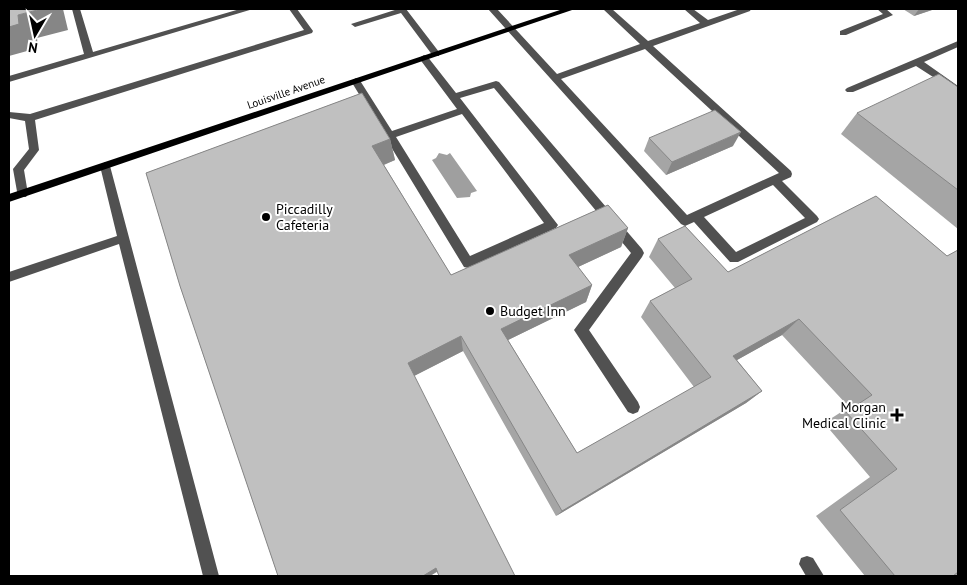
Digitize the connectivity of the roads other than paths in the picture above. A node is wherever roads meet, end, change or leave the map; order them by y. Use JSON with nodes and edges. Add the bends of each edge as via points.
{"nodes":[{"id":1,"x":76,"y":9,"type":"edge"},
{"id":2,"x":249,"y":9,"type":"edge"},
{"id":3,"x":293,"y":9,"type":"edge"},
{"id":4,"x":402,"y":9,"type":"edge"},
{"id":5,"x":492,"y":9,"type":"edge"},
{"id":6,"x":571,"y":9,"type":"edge"},
{"id":7,"x":608,"y":9,"type":"edge"},
{"id":8,"x":688,"y":9,"type":"edge"},
{"id":9,"x":747,"y":9,"type":"edge"},
{"id":10,"x":881,"y":9,"type":"edge"},
{"id":11,"x":556,"y":11,"type":"edge"},
{"id":12,"x":355,"y":24,"type":"dead end"},
{"id":13,"x":706,"y":24,"type":"junction"},
{"id":14,"x":510,"y":29,"type":"junction"},
{"id":15,"x":843,"y":33,"type":"dead end"},
{"id":16,"x":958,"y":44,"type":"edge"},
{"id":17,"x":647,"y":45,"type":"junction"},
{"id":18,"x":436,"y":54,"type":"junction"},
{"id":19,"x":89,"y":55,"type":"junction"},
{"id":20,"x":424,"y":58,"type":"junction"},
{"id":21,"x":917,"y":62,"type":"junction"},
{"id":22,"x":554,"y":78,"type":"junction"},
{"id":23,"x":9,"y":79,"type":"edge"},
{"id":24,"x":356,"y":81,"type":"junction"},
{"id":25,"x":850,"y":90,"type":"dead end"},
{"id":26,"x":958,"y":90,"type":"edge"},
{"id":27,"x":453,"y":97,"type":"junction"},
{"id":28,"x":464,"y":110,"type":"junction"},
{"id":29,"x":9,"y":111,"type":"edge"},
{"id":30,"x":30,"y":118,"type":"junction"},
{"id":31,"x":390,"y":136,"type":"junction"},
{"id":32,"x":105,"y":166,"type":"junction"},
{"id":33,"x":13,"y":167,"type":"edge"},
{"id":34,"x":774,"y":180,"type":"junction"},
{"id":35,"x":22,"y":194,"type":"junction"},
{"id":36,"x":9,"y":198,"type":"edge"},
{"id":37,"x":696,"y":216,"type":"junction"},
{"id":38,"x":124,"y":238,"type":"junction"},
{"id":39,"x":9,"y":276,"type":"edge"},
{"id":40,"x":633,"y":407,"type":"dead end"},
{"id":41,"x":211,"y":576,"type":"edge"}],
"edges":[{"from":1,"to":19,"type":"lane"},
{"from":2,"to":19,"type":"lane"},
{"from":3,"to":30,"type":"lane","via":[[309,31]]},
{"from":4,"to":12,"type":"lane"},
{"from":4,"to":18,"type":"lane"},
{"from":5,"to":14,"type":"lane"},
{"from":6,"to":11,"type":"main road","name":"Louisville Avenue"},
{"from":7,"to":17,"type":"lane"},
{"from":8,"to":13,"type":"lane"},
{"from":9,"to":13,"type":"lane"},
{"from":10,"to":15,"type":"lane","via":[[889,15]]},
{"from":11,"to":14,"type":"main road","name":"Louisville Avenue"},
{"from":13,"to":17,"type":"lane"},
{"from":14,"to":18,"type":"main road","name":"Louisville Avenue"},
{"from":14,"to":22,"type":"lane"},
{"from":16,"to":21,"type":"lane"},
{"from":17,"to":22,"type":"lane"},
{"from":17,"to":34,"type":"lane","via":[[787,174]]},
{"from":18,"to":20,"type":"main road","name":"Louisville Avenue"},
{"from":19,"to":23,"type":"lane"},
{"from":20,"to":24,"type":"main road","name":"Louisville Avenue"},
{"from":20,"to":27,"type":"lane"},
{"from":21,"to":25,"type":"lane"},
{"from":21,"to":26,"type":"lane"},
{"from":22,"to":37,"type":"lane","via":[[685,221]]},
{"from":24,"to":31,"type":"lane"},
{"from":24,"to":32,"type":"main road","name":"Louisville Avenue"},
{"from":27,"to":28,"type":"lane"},
{"from":27,"to":40,"type":"lane","via":[[496,84],[638,253],[582,330]]},
{"from":28,"to":31,"type":"lane"},
{"from":28,"to":31,"type":"lane","via":[[552,225],[468,263]]},
{"from":29,"to":30,"type":"lane"},
{"from":30,"to":33,"type":"lane","via":[[34,150]]},
{"from":32,"to":35,"type":"main road","name":"Louisville Avenue"},
{"from":32,"to":38,"type":"lane"},
{"from":33,"to":35,"type":"lane"},
{"from":34,"to":37,"type":"lane"},
{"from":34,"to":37,"type":"lane","via":[[814,219],[734,258]]},
{"from":35,"to":36,"type":"main road","name":"Louisville Avenue"},
{"from":38,"to":39,"type":"lane"},
{"from":38,"to":41,"type":"lane"}]}
